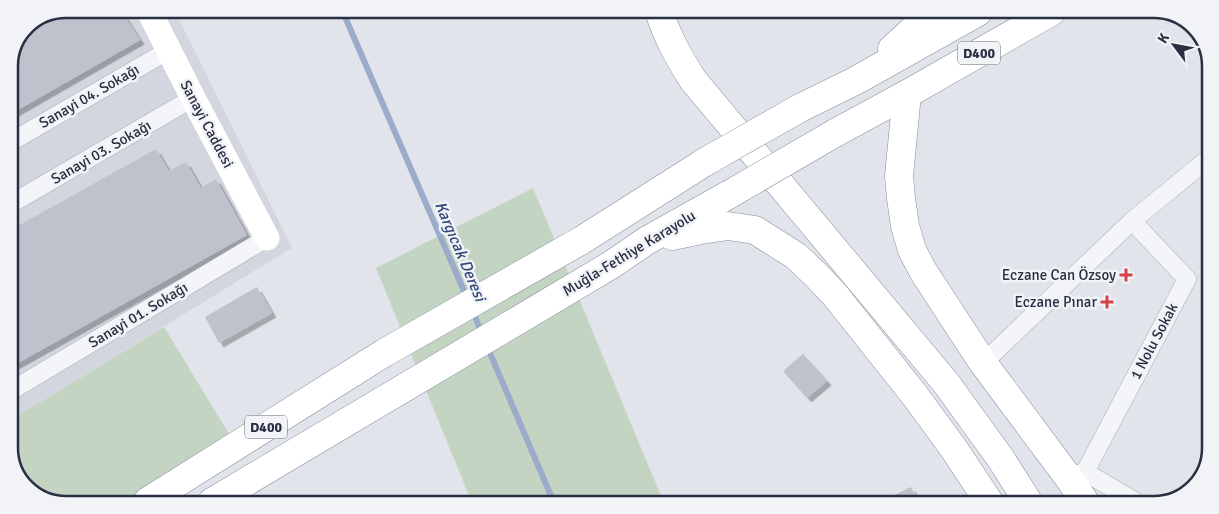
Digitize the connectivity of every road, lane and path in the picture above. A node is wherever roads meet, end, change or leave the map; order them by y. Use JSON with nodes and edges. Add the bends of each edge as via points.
{"nodes":[{"id":1,"x":153,"y":18,"type":"edge"},
{"id":2,"x":661,"y":18,"type":"edge"},
{"id":3,"x":924,"y":18,"type":"edge"},
{"id":4,"x":967,"y":18,"type":"edge"},
{"id":5,"x":1040,"y":18,"type":"edge"},
{"id":6,"x":169,"y":50,"type":"junction"},
{"id":7,"x":855,"y":81,"type":"junction"},
{"id":8,"x":907,"y":94,"type":"junction"},
{"id":9,"x":194,"y":98,"type":"junction"},
{"id":10,"x":18,"y":138,"type":"edge"},
{"id":11,"x":1201,"y":164,"type":"edge"},
{"id":12,"x":18,"y":200,"type":"edge"},
{"id":13,"x":1132,"y":221,"type":"junction"},
{"id":14,"x":267,"y":238,"type":"joint"},
{"id":15,"x":646,"y":242,"type":"junction"},
{"id":16,"x":983,"y":362,"type":"junction"},
{"id":17,"x":18,"y":387,"type":"edge"},
{"id":18,"x":1077,"y":475,"type":"junction"},
{"id":19,"x":158,"y":496,"type":"edge"},
{"id":20,"x":222,"y":496,"type":"edge"},
{"id":21,"x":985,"y":496,"type":"edge"},
{"id":22,"x":1024,"y":496,"type":"edge"},
{"id":23,"x":1084,"y":496,"type":"edge"},
{"id":24,"x":1122,"y":496,"type":"edge"}],
"edges":[{"from":1,"to":6,"type":"street","name":"Sanayi Caddesi"},
{"from":2,"to":22,"type":"highway","via":[[676,52],[694,80],[946,383]]},
{"from":3,"to":7,"type":"highway"},
{"from":4,"to":7,"type":"highway","number":"D400"},
{"from":5,"to":8,"type":"highway","name":"Muğla-Fethiye Karayolu","number":"D400"},
{"from":6,"to":9,"type":"street","name":"Sanayi Caddesi"},
{"from":6,"to":10,"type":"street","name":"Sanayi 04. Sokağı"},
{"from":7,"to":19,"type":"highway","number":"D400","bridge":true,"via":[[705,162],[582,240],[384,354]]},
{"from":8,"to":15,"type":"highway","name":"Muğla-Fethiye Karayolu","number":"D400","bridge":true},
{"from":8,"to":16,"type":"highway","via":[[899,176],[907,234],[923,271]]},
{"from":9,"to":12,"type":"street","name":"Sanayi 03. Sokağı"},
{"from":9,"to":14,"type":"street","name":"Sanayi Caddesi"},
{"from":11,"to":13,"type":"street"},
{"from":13,"to":16,"type":"street"},
{"from":13,"to":18,"type":"street","name":"1 Nolu Sokak","via":[[1187,279]]},
{"from":14,"to":17,"type":"street","name":"Sanayi 01. Sokağı"},
{"from":15,"to":20,"type":"highway","name":"Muğla-Fethiye Karayolu","number":"D400"},
{"from":15,"to":21,"type":"highway","via":[[728,226],[755,230],[796,256],[835,295],[916,396]]},
{"from":16,"to":18,"type":"highway"},
{"from":18,"to":23,"type":"highway"},
{"from":18,"to":24,"type":"street"}]}
